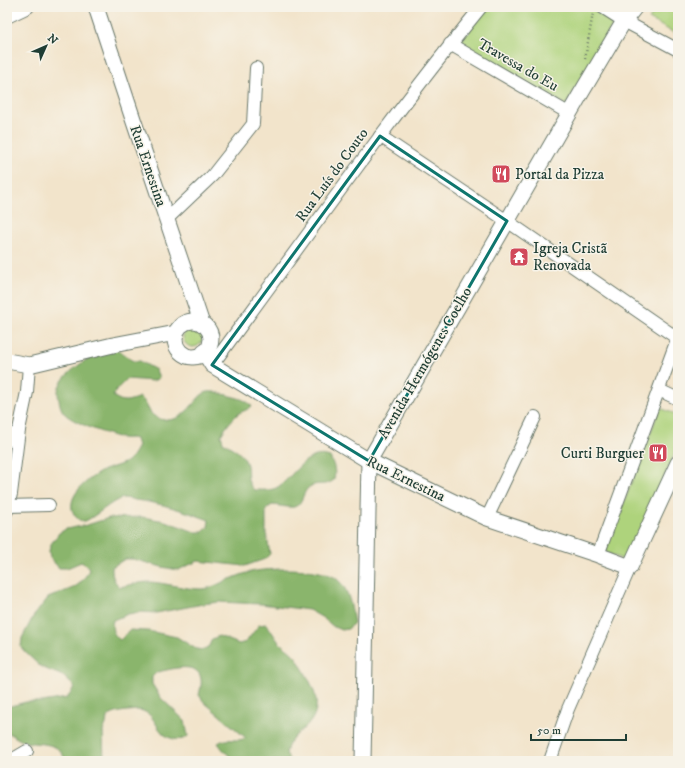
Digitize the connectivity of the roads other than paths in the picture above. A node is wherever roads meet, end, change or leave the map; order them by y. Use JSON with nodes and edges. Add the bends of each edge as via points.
{"nodes":[{"id":1,"x":28,"y":7,"type":"edge"},
{"id":2,"x":96,"y":7,"type":"edge"},
{"id":3,"x":481,"y":7,"type":"edge"},
{"id":4,"x":602,"y":7,"type":"edge"},
{"id":5,"x":635,"y":7,"type":"edge"},
{"id":6,"x":7,"y":18,"type":"edge"},
{"id":7,"x":624,"y":21,"type":"junction"},
{"id":8,"x":450,"y":44,"type":"junction"},
{"id":9,"x":678,"y":50,"type":"edge"},
{"id":10,"x":256,"y":68,"type":"dead end"},
{"id":11,"x":570,"y":114,"type":"junction"},
{"id":12,"x":380,"y":136,"type":"junction"},
{"id":13,"x":167,"y":219,"type":"junction"},
{"id":14,"x":507,"y":221,"type":"junction"},
{"id":15,"x":202,"y":324,"type":"junction"},
{"id":16,"x":176,"y":333,"type":"junction"},
{"id":17,"x":678,"y":337,"type":"edge"},
{"id":18,"x":204,"y":352,"type":"junction"},
{"id":19,"x":7,"y":361,"type":"edge"},
{"id":20,"x":29,"y":365,"type":"junction"},
{"id":21,"x":212,"y":365,"type":"junction"},
{"id":22,"x":659,"y":390,"type":"junction"},
{"id":23,"x":678,"y":399,"type":"edge"},
{"id":24,"x":534,"y":416,"type":"dead end"},
{"id":25,"x":19,"y":430,"type":"junction"},
{"id":26,"x":7,"y":441,"type":"edge"},
{"id":27,"x":369,"y":461,"type":"junction"},
{"id":28,"x":678,"y":463,"type":"edge"},
{"id":29,"x":49,"y":505,"type":"dead end"},
{"id":30,"x":7,"y":508,"type":"edge"},
{"id":31,"x":487,"y":518,"type":"junction"},
{"id":32,"x":598,"y":555,"type":"junction"},
{"id":33,"x":630,"y":567,"type":"junction"},
{"id":34,"x":27,"y":751,"type":"dead end"},
{"id":35,"x":10,"y":761,"type":"edge"},
{"id":36,"x":363,"y":761,"type":"edge"},
{"id":37,"x":550,"y":761,"type":"edge"}],
"edges":[{"from":1,"to":6,"type":"street"},
{"from":2,"to":13,"type":"street","name":"Rua Ernestina"},
{"from":3,"to":8,"type":"street","name":"Rua Luís do Couto"},
{"from":4,"to":7,"type":"street"},
{"from":5,"to":7,"type":"street","name":"Avenida Hermógenes Coelho"},
{"from":7,"to":9,"type":"street"},
{"from":7,"to":11,"type":"street","name":"Avenida Hermógenes Coelho"},
{"from":8,"to":11,"type":"street","name":"Travessa do Eu"},
{"from":8,"to":12,"type":"street","name":"Rua Luís do Couto"},
{"from":10,"to":13,"type":"street","via":[[253,124],[212,176]]},
{"from":11,"to":14,"type":"street","name":"Avenida Hermógenes Coelho"},
{"from":12,"to":14,"type":"street"},
{"from":12,"to":21,"type":"street","name":"Rua Luís do Couto"},
{"from":13,"to":15,"type":"street","name":"Rua Ernestina"},
{"from":14,"to":17,"type":"street"},
{"from":14,"to":27,"type":"street","name":"Avenida Hermógenes Coelho"},
{"from":15,"to":16,"type":"street","via":[[192,321],[182,324]]},
{"from":15,"to":18,"type":"street","via":[[209,331],[211,341]]},
{"from":16,"to":18,"type":"street","via":[[175,343],[181,353],[191,357]]},
{"from":16,"to":20,"type":"street"},
{"from":17,"to":22,"type":"street"},
{"from":18,"to":21,"type":"street","name":"Rua Ernestina"},
{"from":19,"to":20,"type":"street"},
{"from":20,"to":25,"type":"street","via":[[27,392]]},
{"from":21,"to":27,"type":"street","name":"Rua Ernestina"},
{"from":22,"to":23,"type":"street"},
{"from":22,"to":32,"type":"street"},
{"from":24,"to":31,"type":"street"},
{"from":25,"to":26,"type":"street"},
{"from":25,"to":30,"type":"street"},
{"from":27,"to":31,"type":"street","name":"Rua Ernestina"},
{"from":27,"to":36,"type":"street","name":"Avenida Hermógenes Coelho"},
{"from":28,"to":33,"type":"street"},
{"from":29,"to":30,"type":"street"},
{"from":31,"to":32,"type":"street","name":"Rua Ernestina"},
{"from":32,"to":33,"type":"street","name":"Rua Ernestina"},
{"from":33,"to":37,"type":"street","via":[[568,709]]},
{"from":34,"to":35,"type":"street"}]}
